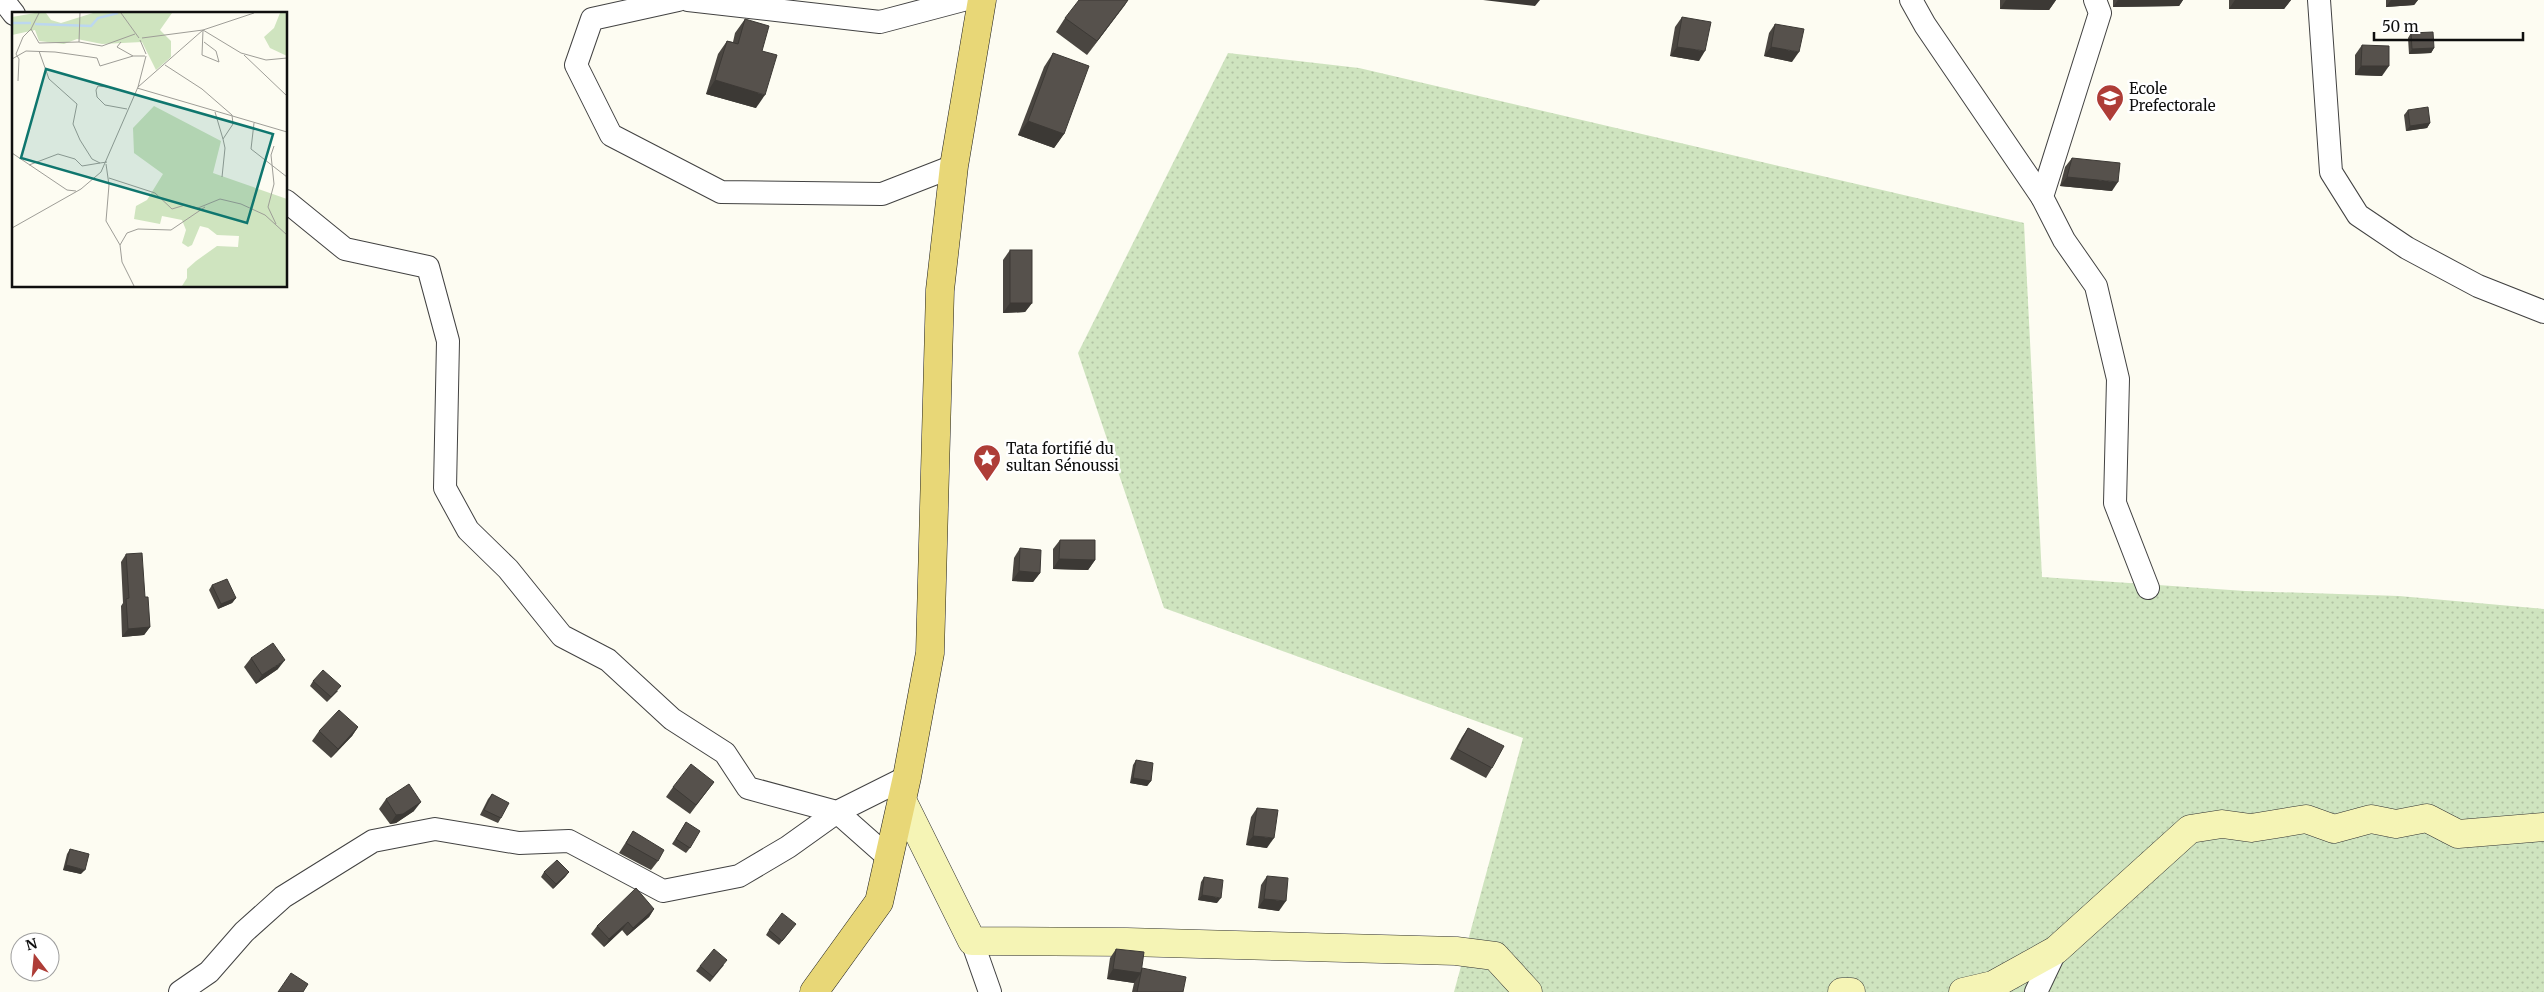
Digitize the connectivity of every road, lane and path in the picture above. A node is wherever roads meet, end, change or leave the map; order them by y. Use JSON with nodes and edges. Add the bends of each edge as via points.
{"nodes":[{"id":1,"x":4,"y":0,"type":"edge"},
{"id":2,"x":678,"y":0,"type":"edge"},
{"id":3,"x":688,"y":0,"type":"edge"},
{"id":4,"x":963,"y":0,"type":"edge"},
{"id":5,"x":982,"y":0,"type":"edge"},
{"id":6,"x":1911,"y":0,"type":"edge"},
{"id":7,"x":2095,"y":0,"type":"edge"},
{"id":8,"x":2319,"y":0,"type":"edge"},
{"id":9,"x":13,"y":12,"type":"edge"},
{"id":10,"x":954,"y":166,"type":"junction"},
{"id":11,"x":2042,"y":197,"type":"junction"},
{"id":12,"x":288,"y":203,"type":"edge"},
{"id":13,"x":2544,"y":312,"type":"edge"},
{"id":14,"x":2148,"y":588,"type":"dead end"},
{"id":15,"x":905,"y":789,"type":"junction"},
{"id":16,"x":837,"y":812,"type":"junction"},
{"id":17,"x":2544,"y":827,"type":"edge"},
{"id":18,"x":889,"y":858,"type":"junction"},
{"id":19,"x":972,"y":941,"type":"junction"},
{"id":20,"x":2056,"y":950,"type":"junction"},
{"id":21,"x":180,"y":992,"type":"edge"},
{"id":22,"x":814,"y":992,"type":"edge"},
{"id":23,"x":990,"y":992,"type":"edge"},
{"id":24,"x":1528,"y":992,"type":"edge"},
{"id":25,"x":1842,"y":992,"type":"edge"},
{"id":26,"x":1851,"y":992,"type":"edge"},
{"id":27,"x":1963,"y":992,"type":"edge"},
{"id":28,"x":2036,"y":992,"type":"edge"}],
"edges":[{"from":1,"to":9,"type":"street"},
{"from":2,"to":10,"type":"street","via":[[592,19],[576,65],[611,135],[720,192],[882,194]]},
{"from":3,"to":4,"type":"street","via":[[880,22]]},
{"from":5,"to":10,"type":"main road"},
{"from":6,"to":11,"type":"street"},
{"from":7,"to":11,"type":"street","via":[[2100,13]]},
{"from":8,"to":13,"type":"street","via":[[2331,172],[2358,215],[2408,248],[2478,286]]},
{"from":10,"to":15,"type":"main road","via":[[940,290],[930,653]]},
{"from":11,"to":14,"type":"street","via":[[2064,240],[2096,286],[2118,379],[2115,503]]},
{"from":12,"to":16,"type":"street","via":[[345,249],[428,267],[448,341],[445,488],[468,530],[508,569],[562,636],[608,660],[672,719],[725,753],[748,788]]},
{"from":15,"to":16,"type":"street"},
{"from":15,"to":18,"type":"main road"},
{"from":15,"to":19,"type":"street"},
{"from":16,"to":18,"type":"street"},
{"from":16,"to":21,"type":"street","via":[[788,847],[739,876],[663,890],[569,841],[519,843],[435,829],[373,841],[283,896],[244,932],[209,972]]},
{"from":17,"to":20,"type":"street","via":[[2458,834],[2427,818],[2396,824],[2371,819],[2334,829],[2306,819],[2251,828],[2222,824],[2190,829]]},
{"from":18,"to":22,"type":"main road","via":[[879,902]]},
{"from":19,"to":23,"type":"street"},
{"from":19,"to":24,"type":"street","via":[[1456,951],[1495,956]]},
{"from":20,"to":27,"type":"street","via":[[1993,984]]},
{"from":20,"to":28,"type":"street"},
{"from":25,"to":26,"type":"street"}]}
